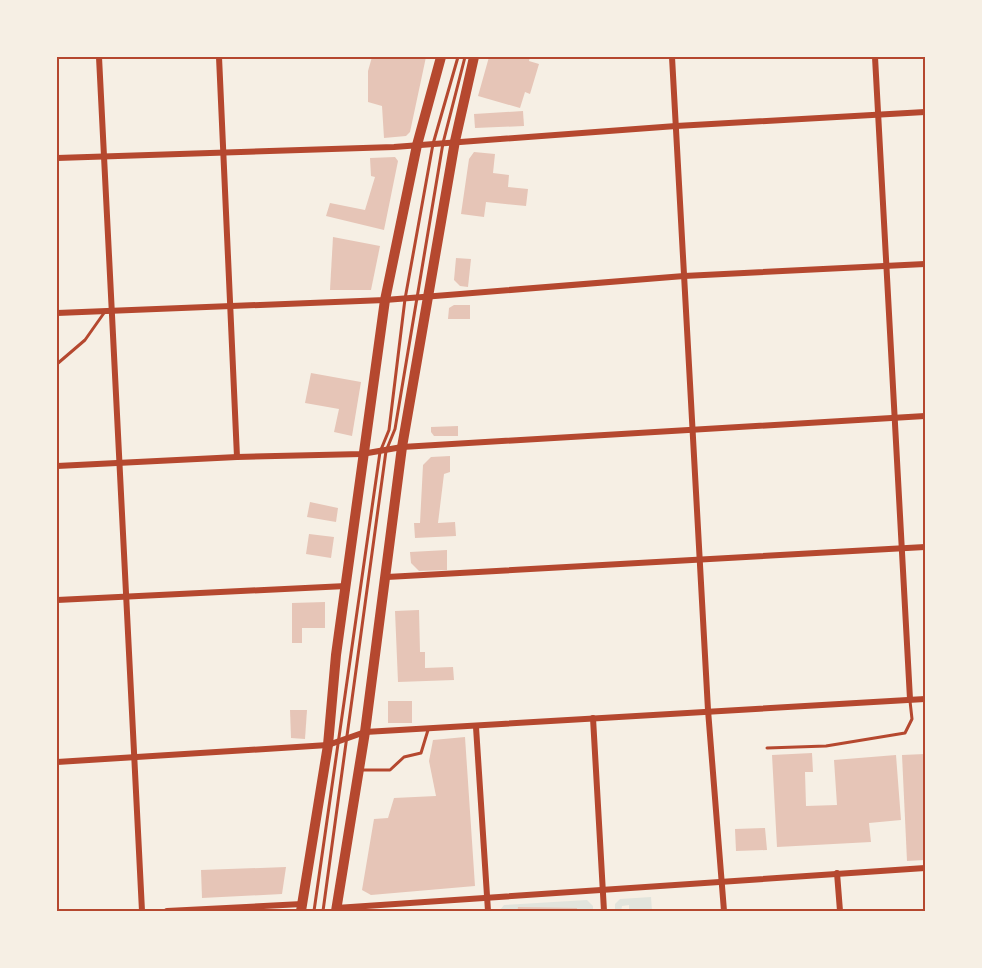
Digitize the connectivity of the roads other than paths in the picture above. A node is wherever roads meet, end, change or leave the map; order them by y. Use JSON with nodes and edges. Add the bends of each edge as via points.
{"nodes":[{"id":1,"x":99,"y":57,"type":"edge"},
{"id":2,"x":219,"y":57,"type":"edge"},
{"id":3,"x":441,"y":57,"type":"edge"},
{"id":4,"x":458,"y":57,"type":"edge"},
{"id":5,"x":465,"y":57,"type":"edge"},
{"id":6,"x":474,"y":57,"type":"edge"},
{"id":7,"x":672,"y":57,"type":"edge"},
{"id":8,"x":875,"y":57,"type":"edge"},
{"id":9,"x":925,"y":112,"type":"edge"},
{"id":10,"x":878,"y":115,"type":"junction"},
{"id":11,"x":676,"y":126,"type":"junction"},
{"id":12,"x":455,"y":141,"type":"junction"},
{"id":13,"x":443,"y":143,"type":"junction"},
{"id":14,"x":433,"y":144,"type":"junction"},
{"id":15,"x":417,"y":145,"type":"junction"},
{"id":16,"x":222,"y":152,"type":"junction"},
{"id":17,"x":102,"y":156,"type":"junction"},
{"id":18,"x":57,"y":158,"type":"edge"},
{"id":19,"x":925,"y":264,"type":"edge"},
{"id":20,"x":887,"y":266,"type":"junction"},
{"id":21,"x":684,"y":276,"type":"junction"},
{"id":22,"x":422,"y":297,"type":"junction"},
{"id":23,"x":405,"y":299,"type":"junction"},
{"id":24,"x":384,"y":300,"type":"junction"},
{"id":25,"x":230,"y":306,"type":"junction"},
{"id":26,"x":108,"y":311,"type":"junction"},
{"id":27,"x":57,"y":313,"type":"edge"},
{"id":28,"x":57,"y":364,"type":"edge"},
{"id":29,"x":925,"y":416,"type":"edge"},
{"id":30,"x":895,"y":418,"type":"junction"},
{"id":31,"x":693,"y":431,"type":"junction"},
{"id":32,"x":402,"y":447,"type":"junction"},
{"id":33,"x":383,"y":452,"type":"junction"},
{"id":34,"x":362,"y":454,"type":"junction"},
{"id":35,"x":237,"y":457,"type":"junction"},
{"id":36,"x":118,"y":465,"type":"junction"},
{"id":37,"x":57,"y":466,"type":"edge"},
{"id":38,"x":925,"y":547,"type":"edge"},
{"id":39,"x":903,"y":548,"type":"junction"},
{"id":40,"x":701,"y":560,"type":"junction"},
{"id":41,"x":387,"y":577,"type":"junction"},
{"id":42,"x":346,"y":586,"type":"junction"},
{"id":43,"x":124,"y":597,"type":"junction"},
{"id":44,"x":57,"y":600,"type":"edge"},
{"id":45,"x":910,"y":699,"type":"junction"},
{"id":46,"x":925,"y":699,"type":"edge"},
{"id":47,"x":708,"y":710,"type":"junction"},
{"id":48,"x":592,"y":718,"type":"junction"},
{"id":49,"x":476,"y":727,"type":"junction"},
{"id":50,"x":428,"y":729,"type":"junction"},
{"id":51,"x":365,"y":732,"type":"junction"},
{"id":52,"x":348,"y":739,"type":"junction"},
{"id":53,"x":333,"y":743,"type":"junction"},
{"id":54,"x":767,"y":748,"type":"dead end"},
{"id":55,"x":134,"y":758,"type":"junction"},
{"id":56,"x":57,"y":762,"type":"edge"},
{"id":57,"x":358,"y":770,"type":"junction"},
{"id":58,"x":925,"y":868,"type":"edge"},
{"id":59,"x":837,"y":873,"type":"junction"},
{"id":60,"x":722,"y":881,"type":"junction"},
{"id":61,"x":604,"y":888,"type":"junction"},
{"id":62,"x":488,"y":897,"type":"junction"},
{"id":63,"x":302,"y":908,"type":"edge"},
{"id":64,"x":336,"y":910,"type":"edge"},
{"id":65,"x":142,"y":911,"type":"edge"},
{"id":66,"x":167,"y":911,"type":"edge"},
{"id":67,"x":314,"y":911,"type":"edge"},
{"id":68,"x":323,"y":911,"type":"edge"},
{"id":69,"x":488,"y":911,"type":"edge"},
{"id":70,"x":604,"y":911,"type":"edge"},
{"id":71,"x":724,"y":911,"type":"edge"},
{"id":72,"x":840,"y":911,"type":"edge"}],
"edges":[{"from":1,"to":17,"type":"street"},
{"from":2,"to":16,"type":"street"},
{"from":3,"to":15,"type":"highway"},
{"from":4,"to":14,"type":"lane"},
{"from":5,"to":13,"type":"lane"},
{"from":6,"to":12,"type":"highway"},
{"from":7,"to":11,"type":"street"},
{"from":8,"to":10,"type":"street"},
{"from":9,"to":10,"type":"street"},
{"from":10,"to":11,"type":"street"},
{"from":10,"to":20,"type":"street"},
{"from":11,"to":12,"type":"street"},
{"from":11,"to":21,"type":"street"},
{"from":12,"to":13,"type":"street"},
{"from":12,"to":22,"type":"highway"},
{"from":13,"to":14,"type":"street"},
{"from":13,"to":22,"type":"lane"},
{"from":14,"to":15,"type":"street"},
{"from":14,"to":23,"type":"lane"},
{"from":15,"to":16,"type":"street"},
{"from":15,"to":24,"type":"highway"},
{"from":16,"to":17,"type":"street"},
{"from":16,"to":25,"type":"street"},
{"from":17,"to":18,"type":"street"},
{"from":17,"to":26,"type":"street"},
{"from":19,"to":20,"type":"street"},
{"from":20,"to":21,"type":"street"},
{"from":20,"to":30,"type":"street"},
{"from":21,"to":22,"type":"street"},
{"from":21,"to":31,"type":"street"},
{"from":22,"to":23,"type":"street"},
{"from":22,"to":32,"type":"highway"},
{"from":22,"to":33,"type":"lane","via":[[395,429]]},
{"from":23,"to":24,"type":"street"},
{"from":23,"to":33,"type":"lane"},
{"from":24,"to":25,"type":"street"},
{"from":24,"to":34,"type":"highway"},
{"from":25,"to":26,"type":"street"},
{"from":25,"to":35,"type":"street"},
{"from":26,"to":27,"type":"street"},
{"from":26,"to":28,"type":"lane","via":[[85,340]]},
{"from":26,"to":36,"type":"street"},
{"from":29,"to":30,"type":"street"},
{"from":30,"to":31,"type":"street"},
{"from":30,"to":39,"type":"street"},
{"from":31,"to":32,"type":"street"},
{"from":31,"to":40,"type":"street"},
{"from":32,"to":33,"type":"street"},
{"from":32,"to":41,"type":"highway"},
{"from":33,"to":34,"type":"street"},
{"from":33,"to":52,"type":"lane","via":[[348,713]]},
{"from":33,"to":53,"type":"lane"},
{"from":34,"to":35,"type":"street"},
{"from":34,"to":42,"type":"highway"},
{"from":35,"to":36,"type":"street"},
{"from":36,"to":37,"type":"street"},
{"from":36,"to":43,"type":"street"},
{"from":38,"to":39,"type":"street"},
{"from":39,"to":40,"type":"street"},
{"from":39,"to":45,"type":"street"},
{"from":40,"to":41,"type":"street"},
{"from":40,"to":47,"type":"street"},
{"from":41,"to":51,"type":"highway"},
{"from":42,"to":43,"type":"street"},
{"from":42,"to":53,"type":"highway","via":[[336,655]]},
{"from":43,"to":44,"type":"street"},
{"from":43,"to":55,"type":"street"},
{"from":45,"to":46,"type":"street"},
{"from":45,"to":47,"type":"street"},
{"from":45,"to":54,"type":"lane","via":[[912,718],[905,732],[826,746]]},
{"from":47,"to":48,"type":"street"},
{"from":47,"to":60,"type":"street"},
{"from":48,"to":49,"type":"street"},
{"from":48,"to":61,"type":"street"},
{"from":49,"to":50,"type":"street"},
{"from":49,"to":62,"type":"street"},
{"from":50,"to":51,"type":"street"},
{"from":50,"to":57,"type":"lane","via":[[421,753],[404,757],[390,770]]},
{"from":51,"to":52,"type":"street"},
{"from":51,"to":57,"type":"highway"},
{"from":52,"to":53,"type":"street"},
{"from":52,"to":68,"type":"lane"},
{"from":53,"to":55,"type":"street"},
{"from":53,"to":63,"type":"highway"},
{"from":53,"to":67,"type":"lane"},
{"from":55,"to":56,"type":"street"},
{"from":55,"to":65,"type":"street"},
{"from":57,"to":64,"type":"highway"},
{"from":58,"to":59,"type":"street"},
{"from":59,"to":60,"type":"street"},
{"from":59,"to":72,"type":"street"},
{"from":60,"to":61,"type":"street"},
{"from":60,"to":71,"type":"street"},
{"from":61,"to":62,"type":"street"},
{"from":61,"to":70,"type":"street"},
{"from":62,"to":64,"type":"street"},
{"from":62,"to":69,"type":"street"},
{"from":63,"to":66,"type":"street"}]}
